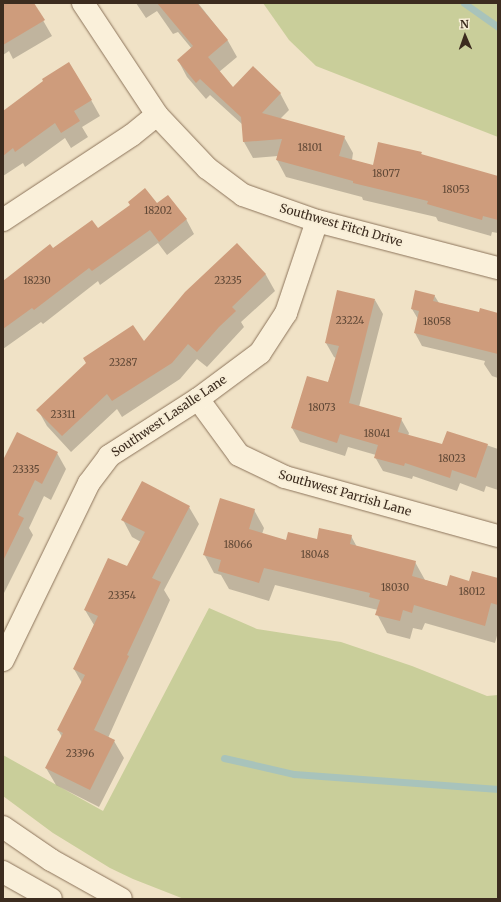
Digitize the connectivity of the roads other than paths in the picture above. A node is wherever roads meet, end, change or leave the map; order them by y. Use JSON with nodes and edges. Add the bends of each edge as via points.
{"nodes":[{"id":1,"x":83,"y":3,"type":"edge"},
{"id":2,"x":157,"y":115,"type":"junction"},
{"id":3,"x":3,"y":220,"type":"edge"},
{"id":4,"x":317,"y":221,"type":"junction"},
{"id":5,"x":498,"y":268,"type":"edge"},
{"id":6,"x":198,"y":399,"type":"junction"},
{"id":7,"x":498,"y":536,"type":"edge"},
{"id":8,"x":3,"y":660,"type":"edge"},
{"id":9,"x":6,"y":837,"type":"edge"},
{"id":10,"x":3,"y":872,"type":"edge"},
{"id":11,"x":51,"y":899,"type":"edge"},
{"id":12,"x":120,"y":899,"type":"edge"}],
"edges":[{"from":1,"to":2,"type":"street","name":"Southwest Fitch Drive"},
{"from":2,"to":3,"type":"street","via":[[132,135]]},
{"from":2,"to":4,"type":"street","name":"Southwest Fitch Drive","via":[[207,168],[243,195]]},
{"from":4,"to":5,"type":"street","name":"Southwest Fitch Drive"},
{"from":4,"to":6,"type":"street","name":"Southwest Lasalle Lane","via":[[286,313],[260,353]]},
{"from":6,"to":7,"type":"street","name":"Southwest Parrish Lane","via":[[239,455],[285,477]]},
{"from":6,"to":8,"type":"street","name":"Southwest Lasalle Lane","via":[[109,456],[89,483]]},
{"from":9,"to":12,"type":"street"},
{"from":10,"to":11,"type":"street"}]}
